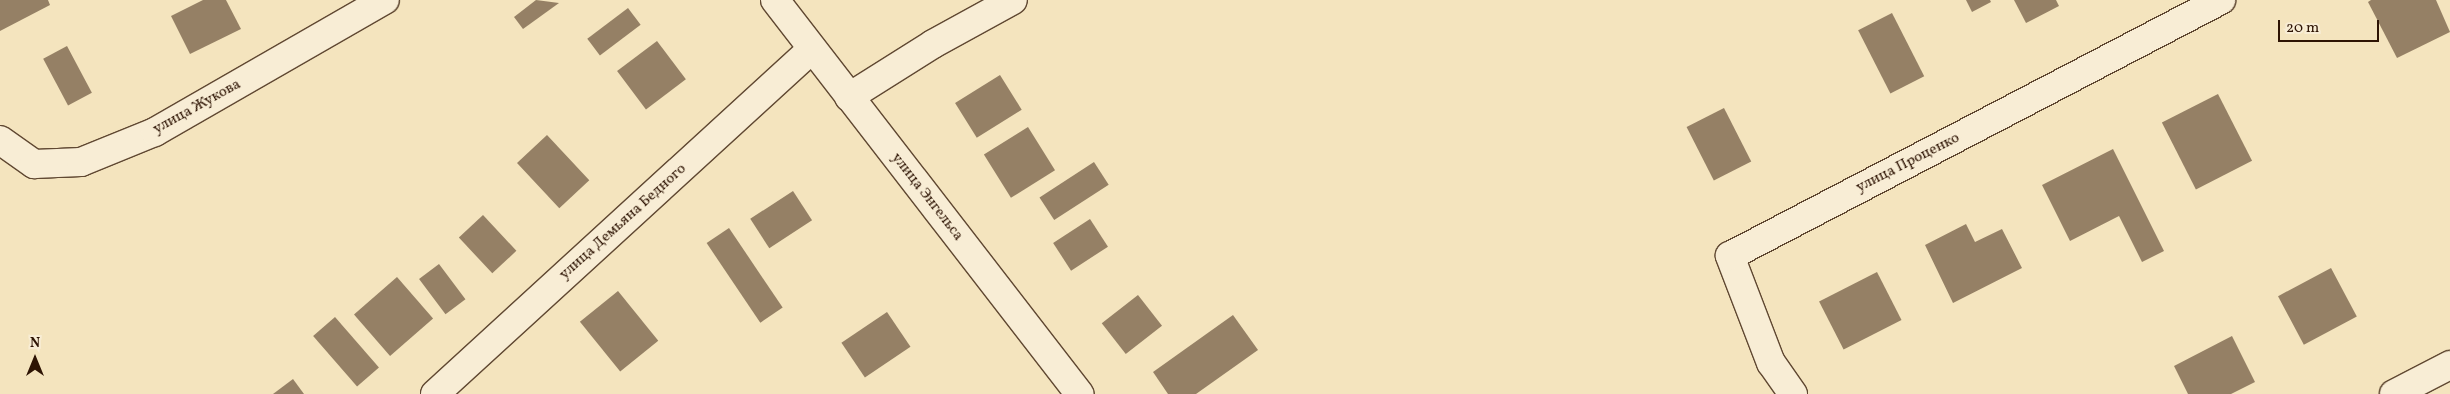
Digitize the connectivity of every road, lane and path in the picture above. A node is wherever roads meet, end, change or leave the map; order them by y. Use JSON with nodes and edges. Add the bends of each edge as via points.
{"nodes":[{"id":1,"x":385,"y":0,"type":"edge"},
{"id":2,"x":775,"y":0,"type":"edge"},
{"id":3,"x":1013,"y":0,"type":"edge"},
{"id":4,"x":2221,"y":0,"type":"edge"},
{"id":5,"x":812,"y":49,"type":"junction"},
{"id":6,"x":849,"y":97,"type":"junction"},
{"id":7,"x":0,"y":140,"type":"edge"},
{"id":8,"x":2450,"y":365,"type":"edge"},
{"id":9,"x":435,"y":394,"type":"edge"},
{"id":10,"x":1080,"y":394,"type":"edge"},
{"id":11,"x":1793,"y":394,"type":"edge"},
{"id":12,"x":2394,"y":394,"type":"edge"}],
"edges":[{"from":1,"to":7,"type":"street","name":"улица Жукова","via":[[155,132],[81,162],[34,164]]},
{"from":2,"to":5,"type":"street","name":"улица Энгельса"},
{"from":3,"to":6,"type":"street","via":[[933,44]]},
{"from":4,"to":11,"type":"street","name":"улица Проценко","via":[[1730,256],[1771,363]]},
{"from":5,"to":6,"type":"street","name":"улица Энгельса"},
{"from":5,"to":9,"type":"street","name":"улица Демьяна Бедного"},
{"from":6,"to":10,"type":"street","name":"улица Энгельса"},
{"from":8,"to":12,"type":"street"}]}
